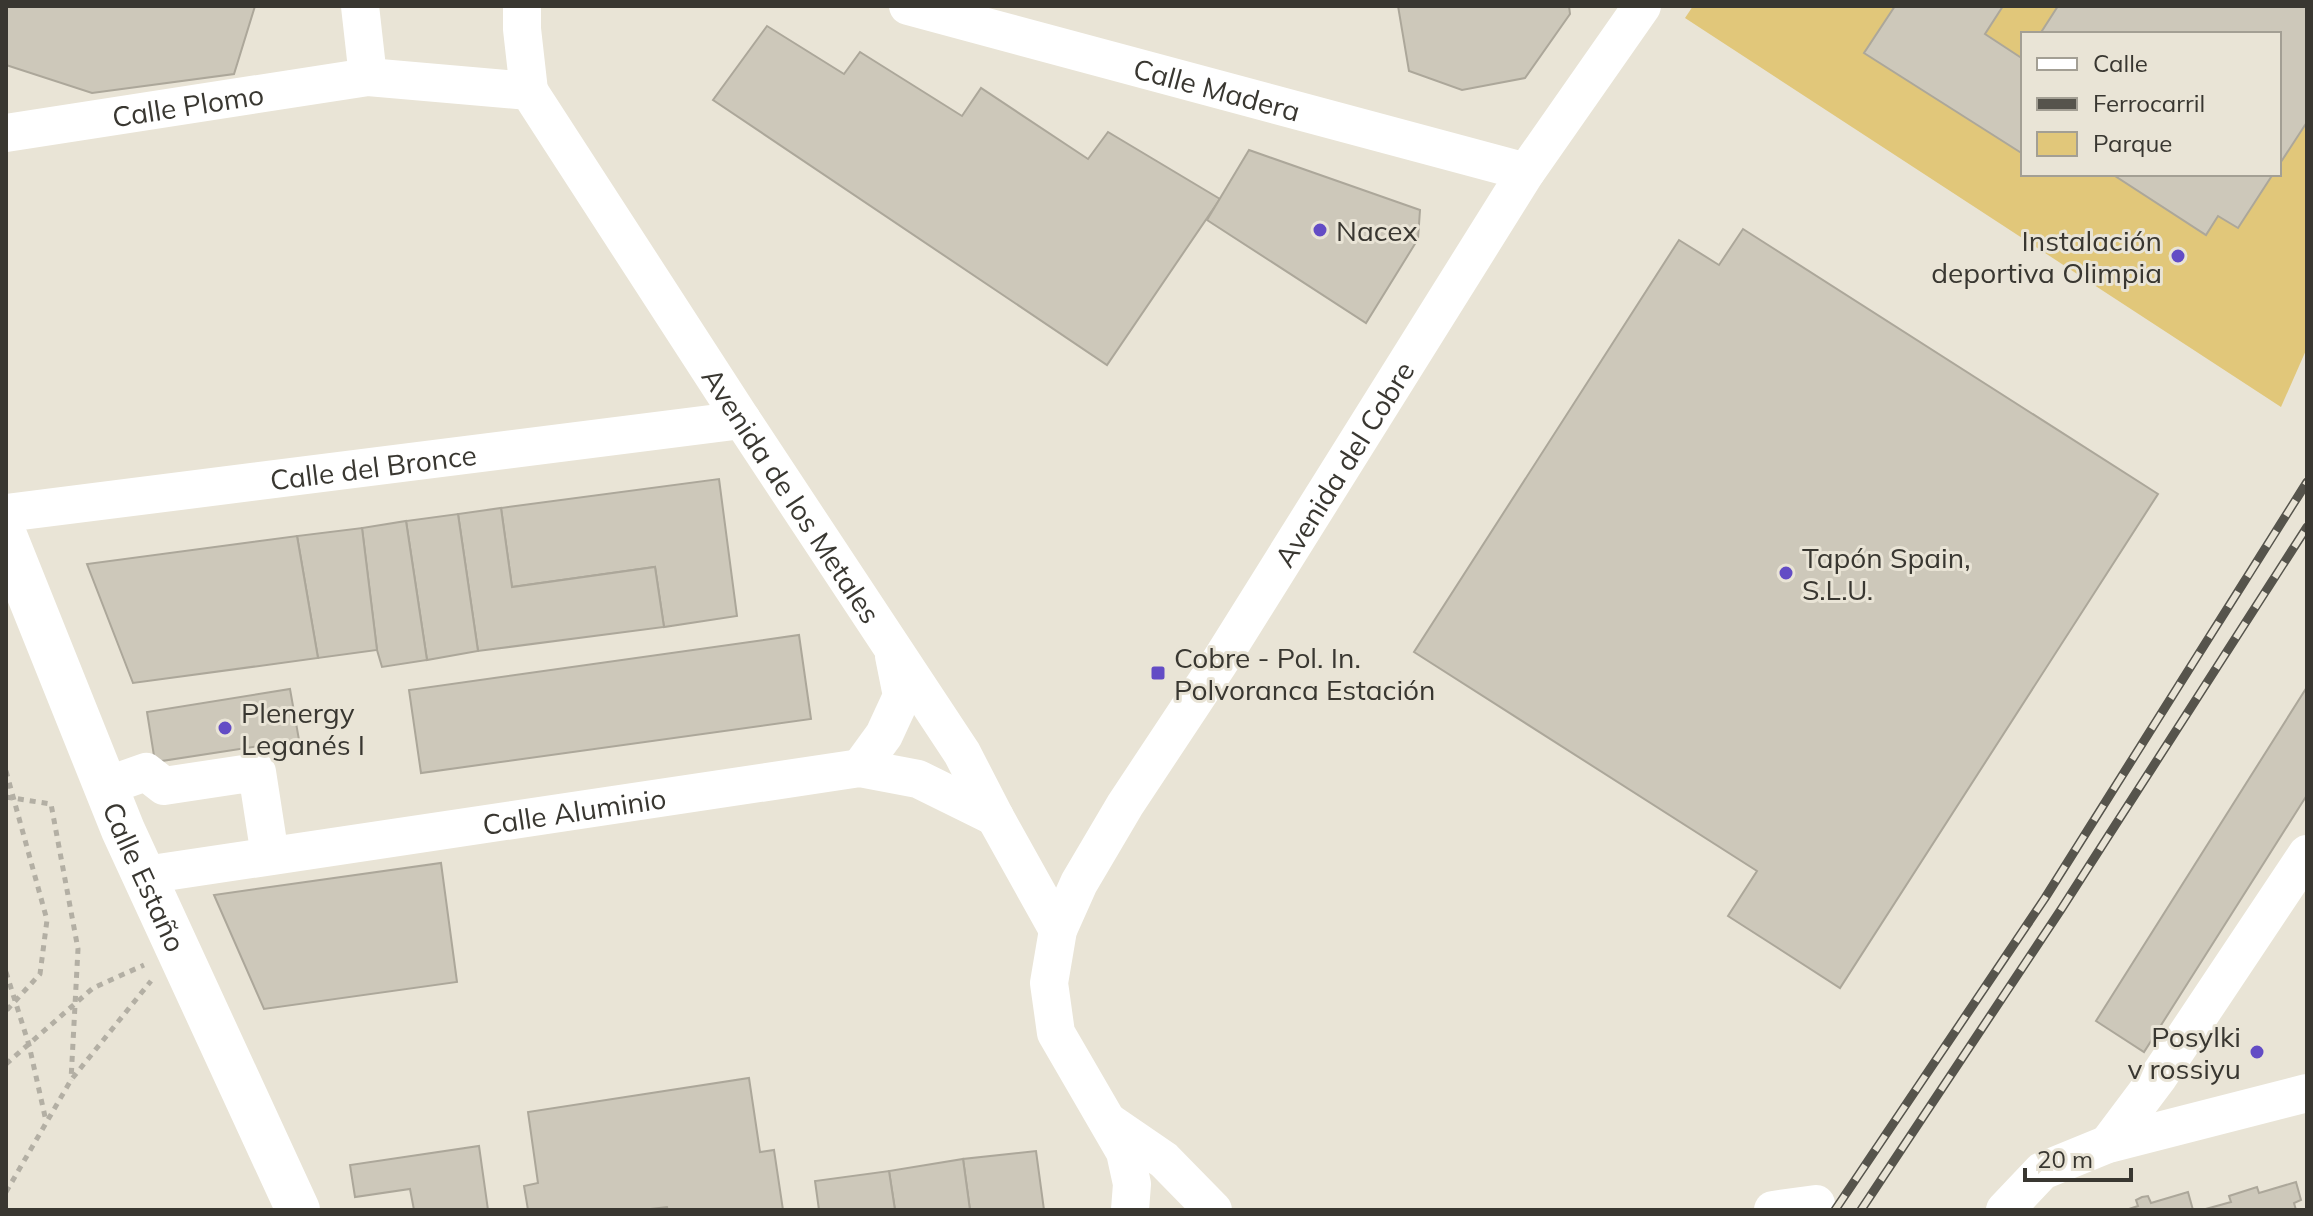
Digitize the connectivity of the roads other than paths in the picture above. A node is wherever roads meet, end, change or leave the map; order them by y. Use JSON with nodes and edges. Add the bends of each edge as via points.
{"nodes":[{"id":1,"x":360,"y":6,"type":"edge"},
{"id":2,"x":522,"y":6,"type":"edge"},
{"id":3,"x":908,"y":6,"type":"edge"},
{"id":4,"x":1642,"y":6,"type":"edge"},
{"id":5,"x":368,"y":77,"type":"junction"},
{"id":6,"x":529,"y":91,"type":"junction"},
{"id":7,"x":6,"y":133,"type":"edge"},
{"id":8,"x":1526,"y":172,"type":"junction"},
{"id":9,"x":742,"y":420,"type":"junction"},
{"id":10,"x":6,"y":513,"type":"edge"},
{"id":11,"x":6,"y":538,"type":"edge"},
{"id":12,"x":892,"y":648,"type":"junction"},
{"id":13,"x":860,"y":768,"type":"junction"},
{"id":14,"x":106,"y":786,"type":"junction"},
{"id":15,"x":995,"y":817,"type":"junction"},
{"id":16,"x":2307,"y":854,"type":"edge"},
{"id":17,"x":270,"y":856,"type":"junction"},
{"id":18,"x":145,"y":875,"type":"junction"},
{"id":19,"x":1058,"y":930,"type":"junction"},
{"id":20,"x":2305,"y":1098,"type":"edge"},
{"id":21,"x":1108,"y":1121,"type":"junction"},
{"id":22,"x":2108,"y":1144,"type":"junction"},
{"id":23,"x":1816,"y":1204,"type":"dead end"},
{"id":24,"x":298,"y":1210,"type":"edge"},
{"id":25,"x":1130,"y":1210,"type":"edge"},
{"id":26,"x":1213,"y":1210,"type":"edge"},
{"id":27,"x":1773,"y":1210,"type":"edge"},
{"id":28,"x":2005,"y":1210,"type":"edge"}],
"edges":[{"from":1,"to":5,"type":"street"},
{"from":2,"to":6,"type":"street"},
{"from":3,"to":8,"type":"street","name":"Calle Madera"},
{"from":4,"to":8,"type":"street","name":"Avenida del Cobre"},
{"from":5,"to":6,"type":"street"},
{"from":5,"to":7,"type":"street","name":"Calle Plomo"},
{"from":6,"to":9,"type":"street","name":"Avenida de los Metales"},
{"from":8,"to":19,"type":"street","name":"Avenida del Cobre","via":[[1125,805]]},
{"from":9,"to":10,"type":"street","name":"Calle del Bronce"},
{"from":9,"to":12,"type":"street","name":"Avenida de los Metales"},
{"from":11,"to":14,"type":"main road","name":"Calle Estaño"},
{"from":12,"to":13,"type":"street","via":[[902,696],[884,735]]},
{"from":12,"to":15,"type":"street","name":"Avenida de los Metales","via":[[962,753]]},
{"from":13,"to":15,"type":"street","name":"Calle Aluminio","via":[[918,779]]},
{"from":13,"to":17,"type":"street","name":"Calle Aluminio"},
{"from":14,"to":17,"type":"street","via":[[146,772],[164,786],[257,772]]},
{"from":14,"to":18,"type":"main road","name":"Calle Estaño"},
{"from":15,"to":19,"type":"street","name":"Avenida de los Metales"},
{"from":16,"to":22,"type":"street"},
{"from":17,"to":18,"type":"street","name":"Calle Aluminio"},
{"from":18,"to":24,"type":"main road","name":"Calle Estaño"},
{"from":19,"to":21,"type":"street","via":[[1049,983],[1056,1033]]},
{"from":20,"to":22,"type":"street"},
{"from":21,"to":25,"type":"street","via":[[1125,1152],[1132,1184]]},
{"from":21,"to":26,"type":"street","via":[[1164,1160]]},
{"from":22,"to":28,"type":"street","via":[[2042,1171]]},
{"from":23,"to":27,"type":"street"}]}
